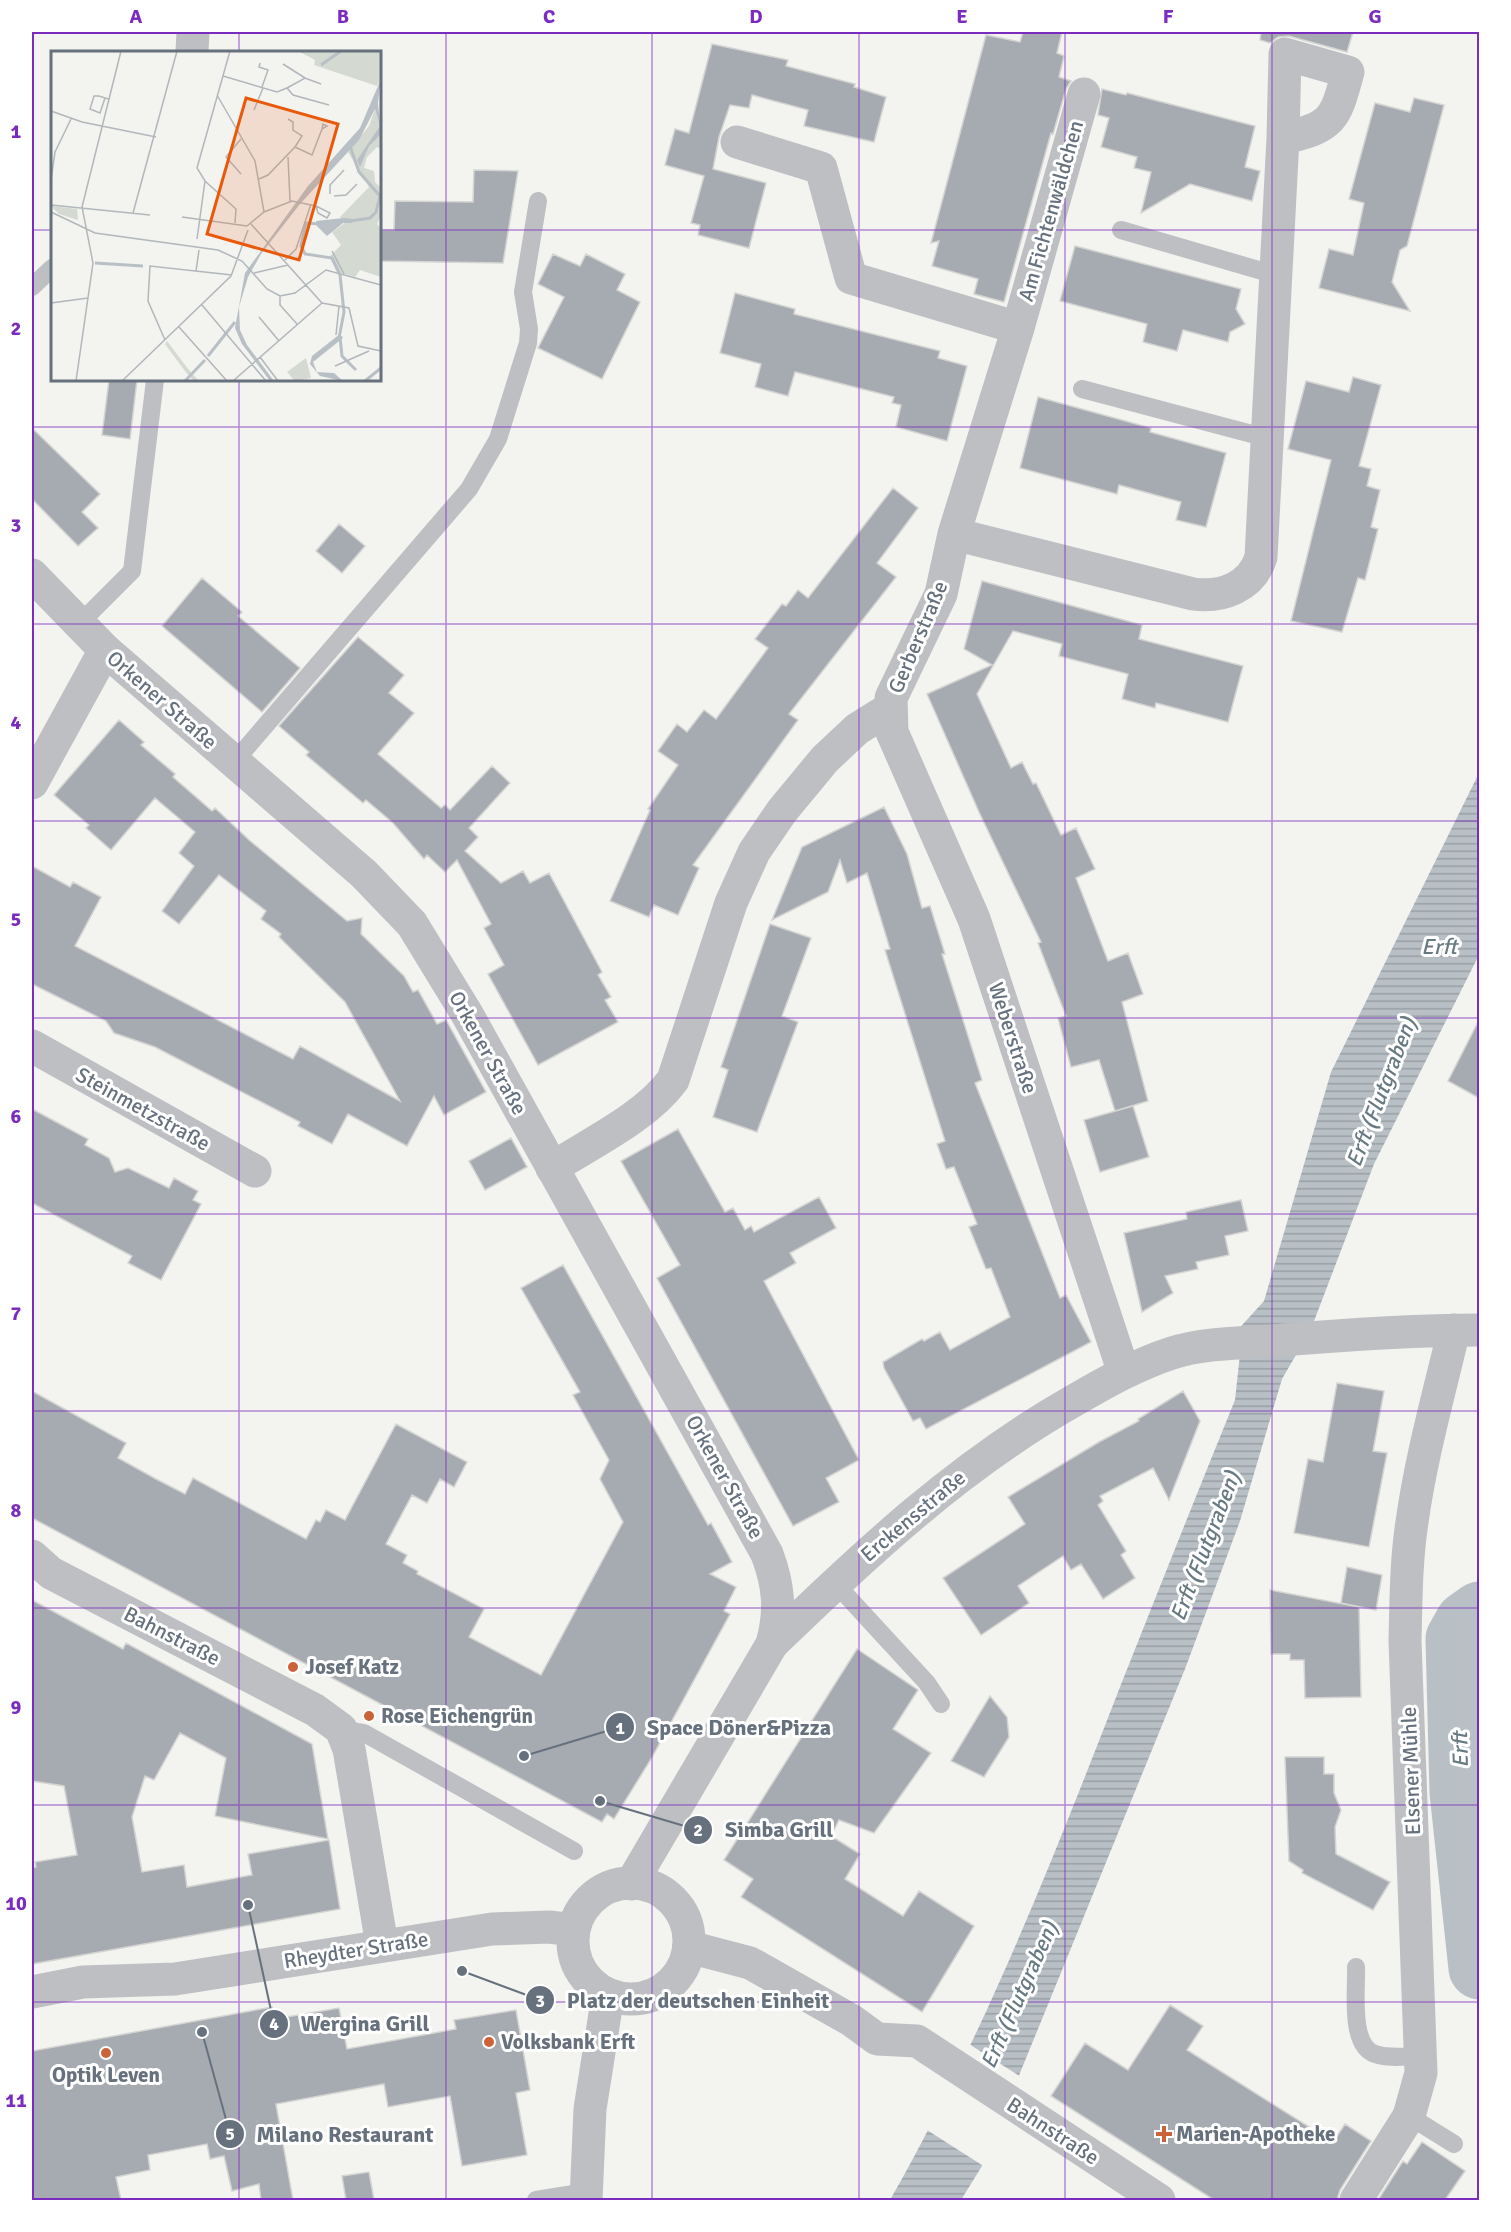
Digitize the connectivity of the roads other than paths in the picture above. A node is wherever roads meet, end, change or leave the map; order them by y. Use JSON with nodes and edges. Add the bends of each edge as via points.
{"nodes":[{"id":1,"x":194,"y":32,"type":"edge"},
{"id":2,"x":192,"y":51,"type":"edge"},
{"id":3,"x":1084,"y":94,"type":"dead end"},
{"id":4,"x":1283,"y":138,"type":"dead end"},
{"id":5,"x":737,"y":142,"type":"dead end"},
{"id":6,"x":538,"y":201,"type":"dead end"},
{"id":7,"x":1121,"y":230,"type":"dead end"},
{"id":8,"x":51,"y":269,"type":"edge"},
{"id":9,"x":1276,"y":275,"type":"junction"},
{"id":10,"x":32,"y":287,"type":"edge"},
{"id":11,"x":1018,"y":328,"type":"junction"},
{"id":12,"x":155,"y":381,"type":"edge"},
{"id":13,"x":1082,"y":389,"type":"dead end"},
{"id":14,"x":1267,"y":438,"type":"junction"},
{"id":15,"x":954,"y":534,"type":"junction"},
{"id":16,"x":32,"y":575,"type":"edge"},
{"id":17,"x":79,"y":624,"type":"junction"},
{"id":18,"x":105,"y":650,"type":"junction"},
{"id":19,"x":890,"y":709,"type":"junction"},
{"id":20,"x":234,"y":762,"type":"junction"},
{"id":21,"x":32,"y":783,"type":"edge"},
{"id":22,"x":32,"y":1046,"type":"edge"},
{"id":23,"x":552,"y":1168,"type":"junction"},
{"id":24,"x":255,"y":1171,"type":"dead end"},
{"id":25,"x":1467,"y":1330,"type":"edge"},
{"id":26,"x":1124,"y":1373,"type":"junction"},
{"id":27,"x":32,"y":1556,"type":"edge"},
{"id":28,"x":836,"y":1583,"type":"junction"},
{"id":29,"x":772,"y":1644,"type":"junction"},
{"id":30,"x":940,"y":1704,"type":"dead end"},
{"id":31,"x":341,"y":1729,"type":"junction"},
{"id":32,"x":574,"y":1851,"type":"dead end"},
{"id":33,"x":631,"y":1884,"type":"junction"},
{"id":34,"x":574,"y":1930,"type":"junction"},
{"id":35,"x":382,"y":1945,"type":"junction"},
{"id":36,"x":689,"y":1947,"type":"junction"},
{"id":37,"x":1356,"y":1967,"type":"dead end"},
{"id":38,"x":32,"y":1992,"type":"edge"},
{"id":39,"x":608,"y":1995,"type":"junction"},
{"id":40,"x":1422,"y":2056,"type":"junction"},
{"id":41,"x":1409,"y":2116,"type":"junction"},
{"id":42,"x":1454,"y":2144,"type":"dead end"},
{"id":43,"x":586,"y":2196,"type":"edge"},
{"id":44,"x":536,"y":2200,"type":"edge"},
{"id":45,"x":1159,"y":2200,"type":"edge"},
{"id":46,"x":1356,"y":2200,"type":"edge"}],
"edges":[{"from":1,"to":2,"type":"street"},
{"from":3,"to":11,"type":"street","name":"Am Fichtenwäldchen"},
{"from":4,"to":9,"type":"street"},
{"from":5,"to":11,"type":"street","name":"Am Fichtenwäldchen","via":[[821,168],[852,278]]},
{"from":6,"to":20,"type":"lane","via":[[523,292],[529,337],[506,418],[490,457],[470,489]]},
{"from":7,"to":9,"type":"lane"},
{"from":8,"to":10,"type":"lane"},
{"from":9,"to":14,"type":"street"},
{"from":11,"to":15,"type":"street","name":"Am Fichtenwäldchen"},
{"from":12,"to":17,"type":"lane","via":[[132,572]]},
{"from":13,"to":14,"type":"lane"},
{"from":14,"to":15,"type":"street","via":[[1258,567],[1244,583],[1216,595],[1193,594]]},
{"from":15,"to":19,"type":"street","name":"Gerberstraße","via":[[941,594],[894,689]]},
{"from":16,"to":17,"type":"street","name":"Orkener Straße"},
{"from":17,"to":18,"type":"street","name":"Orkener Straße"},
{"from":18,"to":20,"type":"street","name":"Orkener Straße"},
{"from":18,"to":21,"type":"street"},
{"from":19,"to":23,"type":"street","name":"Gerberstraße","via":[[857,729],[825,759],[754,852],[731,903],[673,1080],[638,1113]]},
{"from":19,"to":26,"type":"street","name":"Weberstraße","via":[[896,744],[974,919]]},
{"from":20,"to":23,"type":"street","name":"Orkener Straße","via":[[364,874],[404,914],[435,959]]},
{"from":22,"to":24,"type":"street","name":"Steinmetzstraße"},
{"from":23,"to":29,"type":"street","name":"Orkener Straße","via":[[760,1539],[779,1594]]},
{"from":25,"to":26,"type":"street","name":"Erckensstraße","via":[[1207,1346],[1173,1353]]},
{"from":25,"to":40,"type":"street","name":"Elsener Mühle","via":[[1418,1485],[1407,1582],[1406,1672]]},
{"from":26,"to":28,"type":"street","name":"Erckensstraße","via":[[977,1462],[907,1518]]},
{"from":27,"to":31,"type":"street","name":"Bahnstraße","via":[[51,1573],[315,1710]]},
{"from":28,"to":29,"type":"street","name":"Erckensstraße"},
{"from":28,"to":30,"type":"lane","via":[[927,1683]]},
{"from":29,"to":33,"type":"street","name":"Erckensstraße"},
{"from":31,"to":32,"type":"lane","via":[[364,1733]]},
{"from":31,"to":35,"type":"street","via":[[349,1749]]},
{"from":33,"to":34,"type":"street","via":[[606,1889],[594,1897],[585,1906]]},
{"from":33,"to":36,"type":"street","via":[[662,1892],[674,1902],[686,1924]]},
{"from":34,"to":35,"type":"street","name":"Rheydter Straße","via":[[492,1929]]},
{"from":34,"to":39,"type":"street","via":[[575,1956],[580,1968],[596,1988]]},
{"from":35,"to":38,"type":"street","name":"Rheydter Straße","via":[[175,1979],[83,1982]]},
{"from":36,"to":39,"type":"street","via":[[680,1973],[660,1992],[634,1999]]},
{"from":36,"to":45,"type":"street","name":"Bahnstraße","via":[[750,1963],[877,2039],[917,2041]]},
{"from":37,"to":40,"type":"lane","via":[[1358,2034],[1364,2047],[1380,2055]]},
{"from":39,"to":43,"type":"street","via":[[591,2100]]},
{"from":40,"to":41,"type":"street","name":"Elsener Mühle"},
{"from":41,"to":42,"type":"lane"},
{"from":41,"to":46,"type":"street","name":"Elsener Mühle"},
{"from":43,"to":44,"type":"lane"}]}
